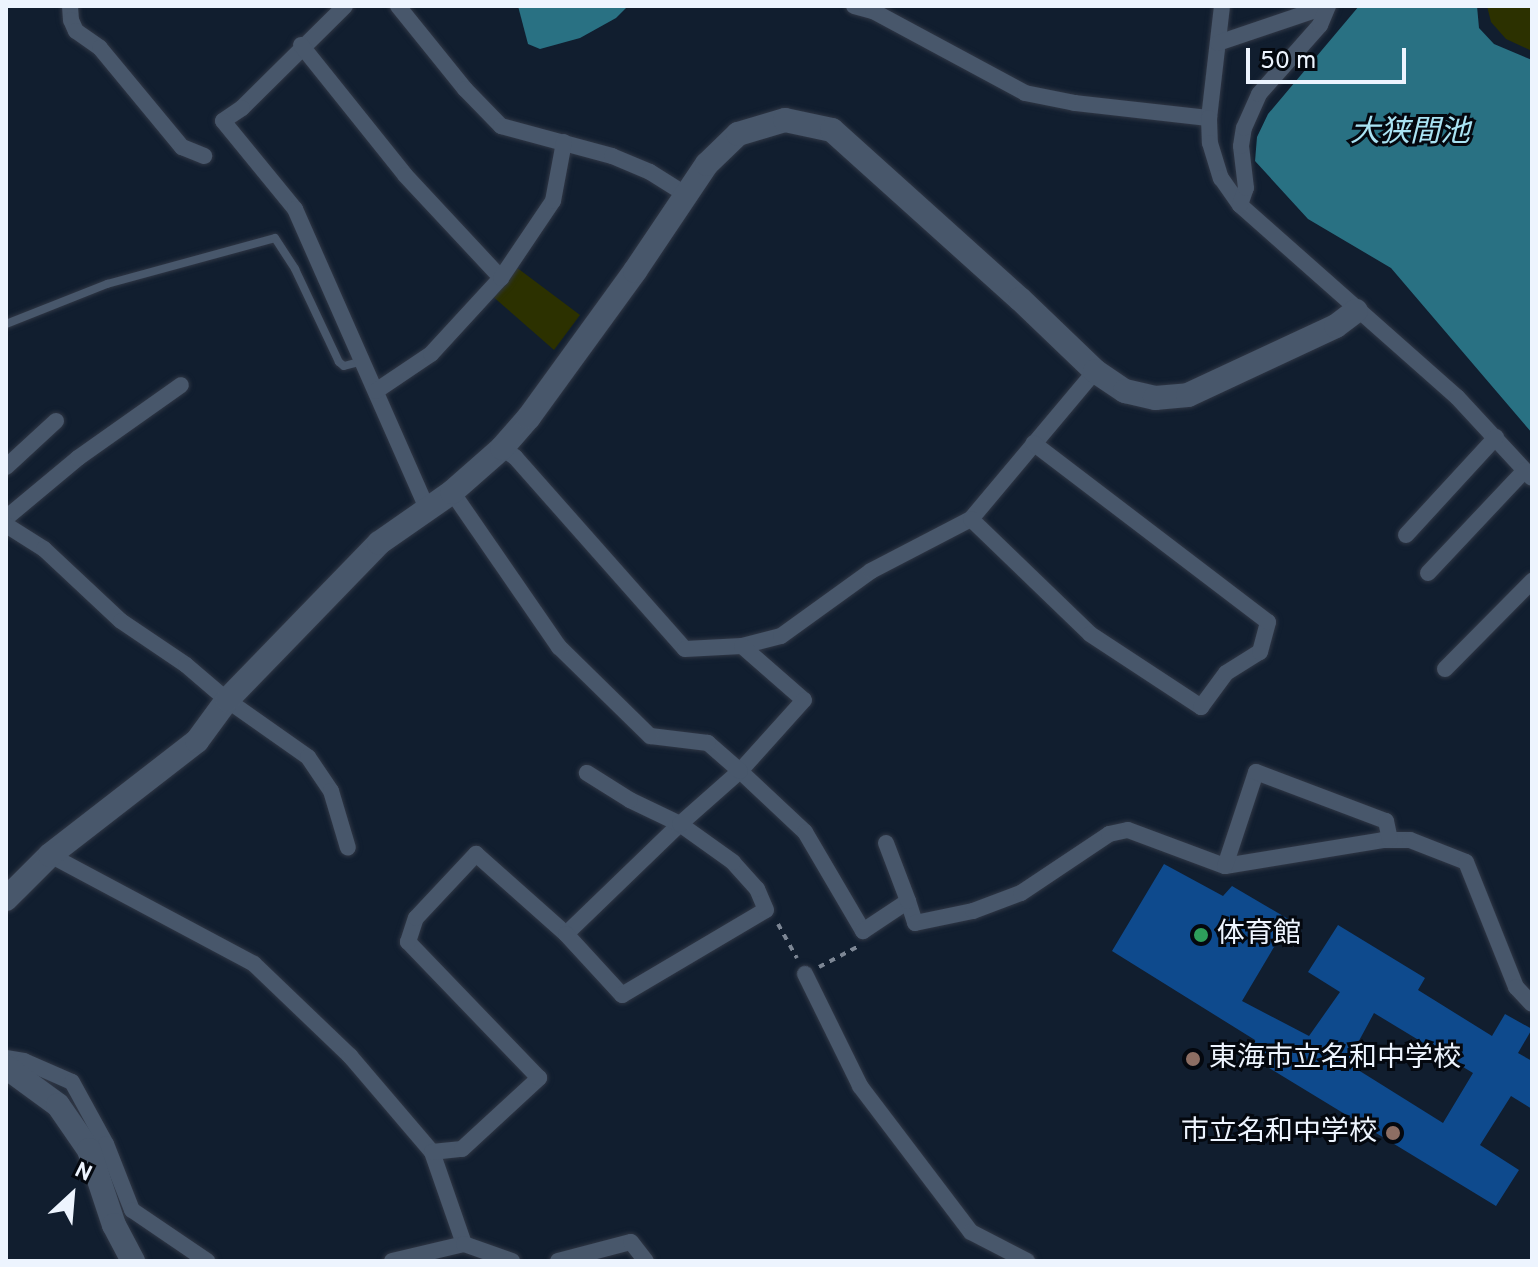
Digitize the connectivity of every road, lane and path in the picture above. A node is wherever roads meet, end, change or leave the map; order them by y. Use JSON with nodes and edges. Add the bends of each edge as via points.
{"nodes":[{"id":1,"x":70,"y":6,"type":"edge"},
{"id":2,"x":345,"y":6,"type":"edge"},
{"id":3,"x":398,"y":6,"type":"edge"},
{"id":4,"x":854,"y":6,"type":"edge"},
{"id":5,"x":1222,"y":6,"type":"edge"},
{"id":6,"x":1328,"y":6,"type":"edge"},
{"id":7,"x":1218,"y":43,"type":"junction"},
{"id":8,"x":301,"y":45,"type":"junction"},
{"id":9,"x":1209,"y":118,"type":"junction"},
{"id":10,"x":564,"y":142,"type":"junction"},
{"id":11,"x":204,"y":156,"type":"dead end"},
{"id":12,"x":685,"y":194,"type":"junction"},
{"id":13,"x":1240,"y":205,"type":"junction"},
{"id":14,"x":501,"y":278,"type":"junction"},
{"id":15,"x":1356,"y":311,"type":"junction"},
{"id":16,"x":6,"y":324,"type":"edge"},
{"id":17,"x":363,"y":361,"type":"junction"},
{"id":18,"x":1095,"y":371,"type":"junction"},
{"id":19,"x":181,"y":385,"type":"dead end"},
{"id":20,"x":376,"y":391,"type":"junction"},
{"id":21,"x":56,"y":421,"type":"dead end"},
{"id":22,"x":1496,"y":437,"type":"junction"},
{"id":23,"x":1033,"y":443,"type":"junction"},
{"id":24,"x":502,"y":448,"type":"junction"},
{"id":25,"x":6,"y":467,"type":"edge"},
{"id":26,"x":1529,"y":474,"type":"edge"},
{"id":27,"x":452,"y":492,"type":"junction"},
{"id":28,"x":427,"y":508,"type":"junction"},
{"id":29,"x":6,"y":518,"type":"edge"},
{"id":30,"x":971,"y":519,"type":"junction"},
{"id":31,"x":6,"y":525,"type":"edge"},
{"id":32,"x":1406,"y":535,"type":"dead end"},
{"id":33,"x":1428,"y":573,"type":"dead end"},
{"id":34,"x":1532,"y":581,"type":"edge"},
{"id":35,"x":742,"y":646,"type":"junction"},
{"id":36,"x":1445,"y":669,"type":"dead end"},
{"id":37,"x":227,"y":700,"type":"junction"},
{"id":38,"x":740,"y":771,"type":"junction"},
{"id":39,"x":587,"y":773,"type":"dead end"},
{"id":40,"x":680,"y":824,"type":"junction"},
{"id":41,"x":1390,"y":840,"type":"junction"},
{"id":42,"x":886,"y":843,"type":"dead end"},
{"id":43,"x":348,"y":848,"type":"dead end"},
{"id":44,"x":50,"y":855,"type":"junction"},
{"id":45,"x":1225,"y":866,"type":"junction"},
{"id":46,"x":6,"y":899,"type":"edge"},
{"id":47,"x":908,"y":901,"type":"junction"},
{"id":48,"x":778,"y":923,"type":"dead end"},
{"id":49,"x":566,"y":934,"type":"junction"},
{"id":50,"x":859,"y":946,"type":"dead end"},
{"id":51,"x":805,"y":974,"type":"junction"},
{"id":52,"x":1532,"y":1004,"type":"edge"},
{"id":53,"x":6,"y":1058,"type":"edge"},
{"id":54,"x":6,"y":1067,"type":"edge"},
{"id":55,"x":432,"y":1152,"type":"junction"},
{"id":56,"x":464,"y":1244,"type":"junction"},
{"id":57,"x":133,"y":1261,"type":"edge"},
{"id":58,"x":207,"y":1261,"type":"edge"},
{"id":59,"x":392,"y":1261,"type":"edge"},
{"id":60,"x":512,"y":1261,"type":"edge"},
{"id":61,"x":558,"y":1261,"type":"edge"},
{"id":62,"x":646,"y":1261,"type":"edge"},
{"id":63,"x":1027,"y":1261,"type":"edge"}],
"edges":[{"from":1,"to":11,"type":"street","via":[[76,31],[100,48],[182,147]]},
{"from":2,"to":8,"type":"street"},
{"from":3,"to":10,"type":"street","via":[[501,126]]},
{"from":4,"to":9,"type":"street","via":[[873,11],[1025,93]]},
{"from":5,"to":7,"type":"street"},
{"from":6,"to":7,"type":"street"},
{"from":6,"to":13,"type":"street","via":[[1320,25],[1259,94],[1244,128],[1246,188]]},
{"from":7,"to":9,"type":"street"},
{"from":8,"to":14,"type":"street","via":[[405,175]]},
{"from":8,"to":17,"type":"street","via":[[223,121],[295,209]]},
{"from":9,"to":13,"type":"street","via":[[1221,178]]},
{"from":10,"to":12,"type":"street","via":[[650,172]]},
{"from":10,"to":14,"type":"street","via":[[553,201]]},
{"from":12,"to":18,"type":"street","via":[[738,134],[785,120],[832,130]]},
{"from":12,"to":24,"type":"street","via":[[608,308]]},
{"from":13,"to":15,"type":"street"},
{"from":14,"to":20,"type":"street","via":[[431,354]]},
{"from":15,"to":18,"type":"street","via":[[1336,326],[1188,395],[1155,398],[1125,391]]},
{"from":15,"to":22,"type":"street","via":[[1422,365]]},
{"from":16,"to":17,"type":"lane","via":[[107,284],[275,238],[339,362],[344,366]]},
{"from":17,"to":20,"type":"street"},
{"from":18,"to":23,"type":"street"},
{"from":19,"to":29,"type":"street","via":[[78,458]]},
{"from":20,"to":28,"type":"street"},
{"from":21,"to":25,"type":"street"},
{"from":22,"to":26,"type":"street"},
{"from":22,"to":32,"type":"street"},
{"from":23,"to":30,"type":"street"},
{"from":23,"to":30,"type":"street","via":[[1268,622],[1260,652],[1226,673],[1201,707],[1090,634]]},
{"from":24,"to":27,"type":"street"},
{"from":24,"to":35,"type":"street","via":[[685,649]]},
{"from":26,"to":33,"type":"street"},
{"from":27,"to":28,"type":"street"},
{"from":27,"to":38,"type":"street","via":[[559,647],[650,736],[708,743]]},
{"from":28,"to":37,"type":"street","via":[[379,543]]},
{"from":30,"to":35,"type":"street","via":[[871,571],[781,636]]},
{"from":31,"to":37,"type":"street","via":[[44,549],[121,621]]},
{"from":34,"to":36,"type":"street"},
{"from":35,"to":38,"type":"street","via":[[804,700]]},
{"from":37,"to":43,"type":"street","via":[[308,757],[331,791]]},
{"from":37,"to":44,"type":"street","via":[[197,741]]},
{"from":38,"to":40,"type":"street"},
{"from":38,"to":47,"type":"street","via":[[805,832],[863,931]]},
{"from":39,"to":40,"type":"street"},
{"from":40,"to":49,"type":"street"},
{"from":40,"to":49,"type":"street","via":[[733,862],[757,889],[766,910],[622,995]]},
{"from":41,"to":45,"type":"street"},
{"from":41,"to":45,"type":"street","via":[[1386,821],[1256,772]]},
{"from":41,"to":52,"type":"street","via":[[1410,840],[1466,862],[1516,987]]},
{"from":42,"to":47,"type":"street"},
{"from":44,"to":46,"type":"street"},
{"from":44,"to":55,"type":"street","via":[[254,964],[350,1056]]},
{"from":45,"to":47,"type":"street","via":[[1128,830],[1109,834],[1021,893],[973,911],[915,923]]},
{"from":48,"to":51,"type":"path"},
{"from":49,"to":55,"type":"street","via":[[476,854],[416,918],[408,942],[539,1078],[462,1149]]},
{"from":50,"to":51,"type":"path"},
{"from":51,"to":63,"type":"street","via":[[860,1086],[971,1232]]},
{"from":53,"to":58,"type":"street","via":[[72,1082],[106,1144],[132,1210]]},
{"from":54,"to":57,"type":"street","via":[[58,1105],[89,1150],[114,1225]]},
{"from":55,"to":56,"type":"street"},
{"from":56,"to":59,"type":"street"},
{"from":56,"to":60,"type":"street"},
{"from":61,"to":62,"type":"street","via":[[631,1242]]}]}
